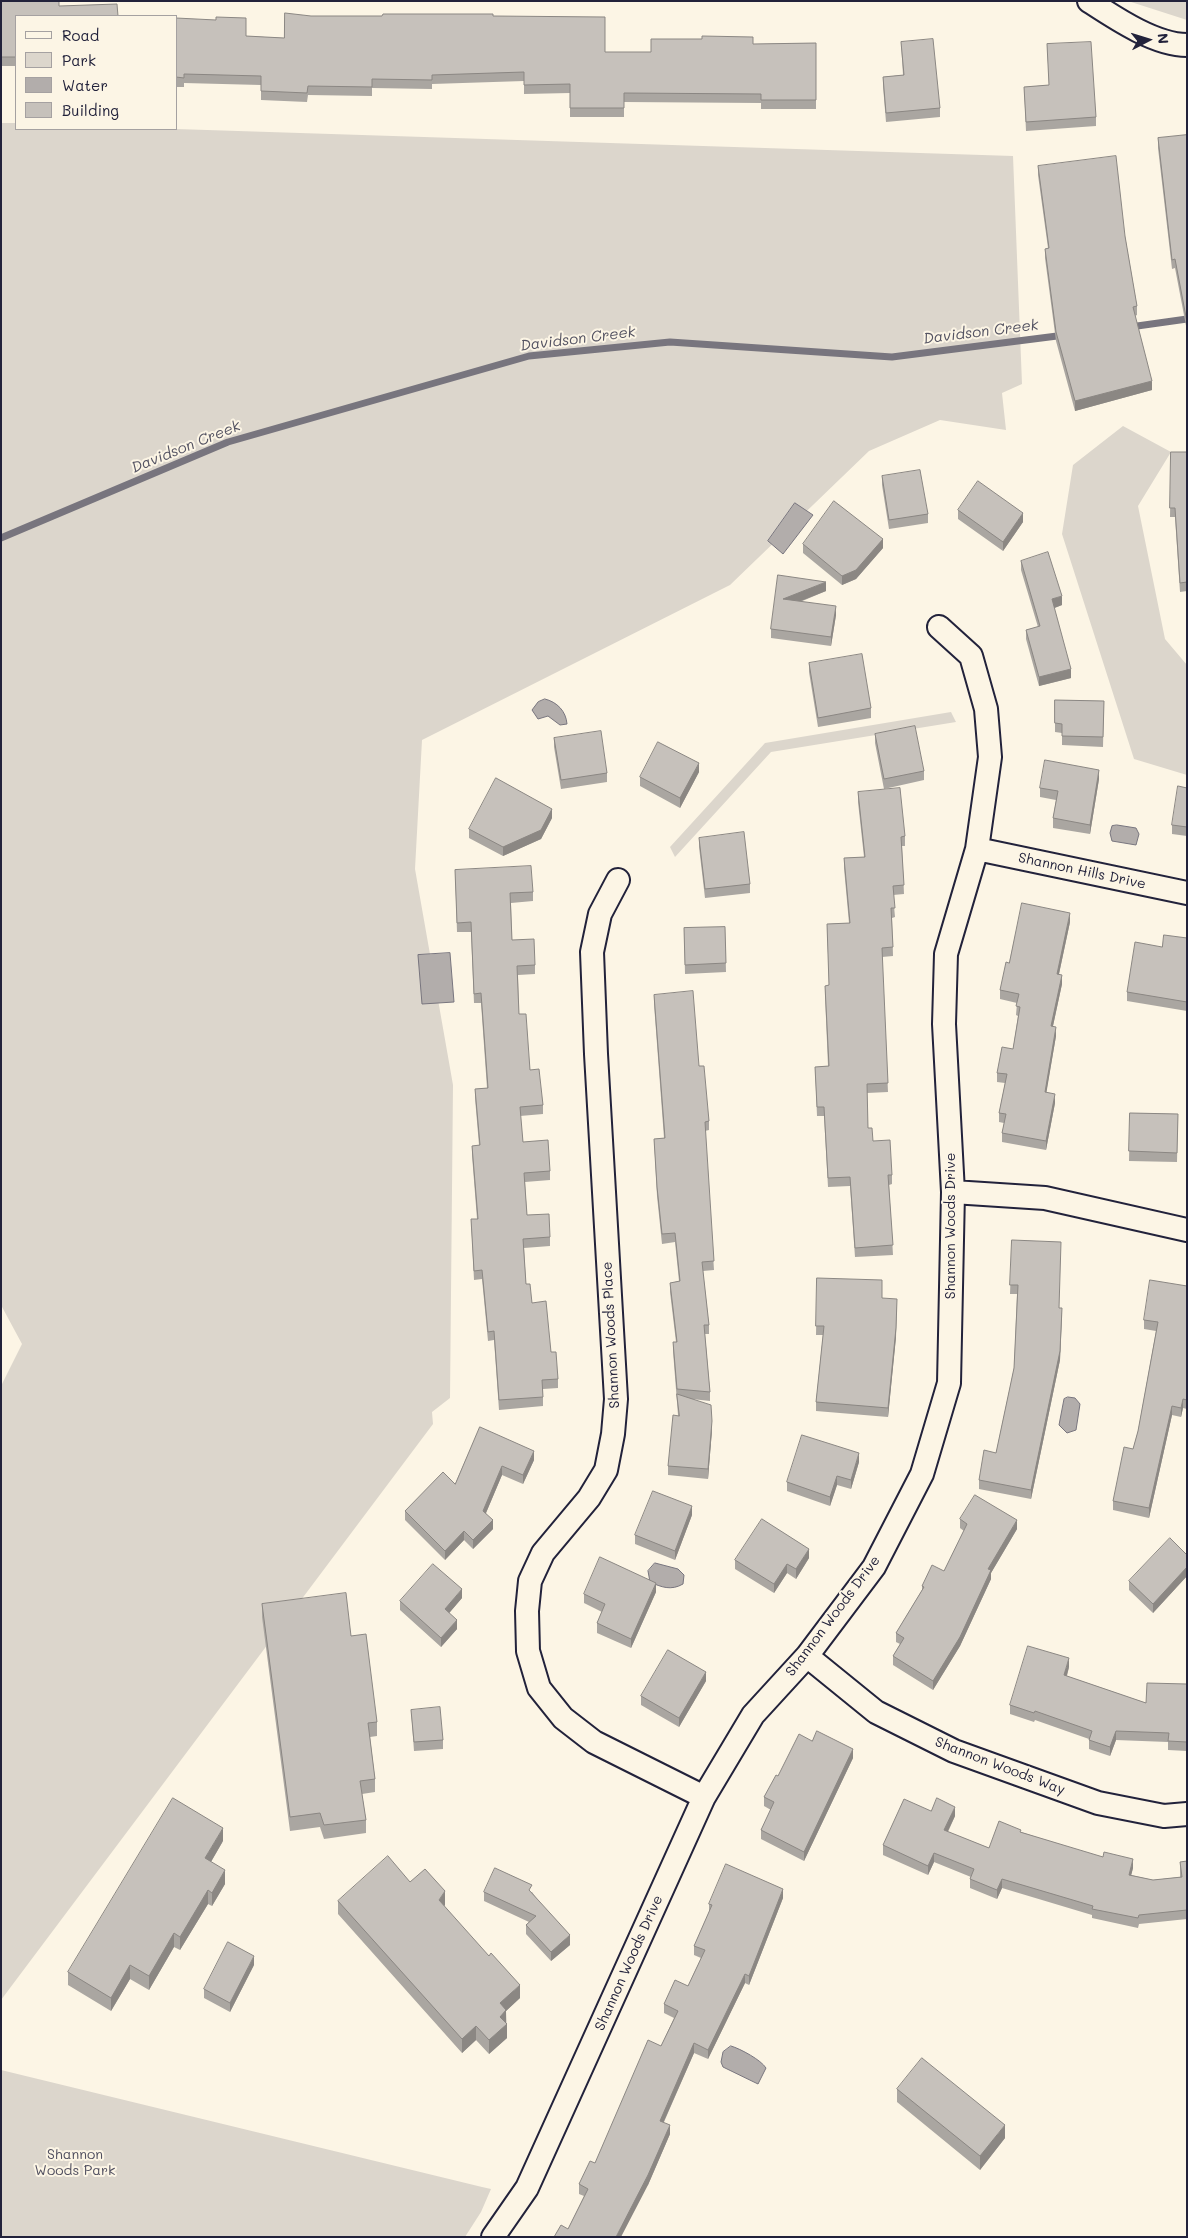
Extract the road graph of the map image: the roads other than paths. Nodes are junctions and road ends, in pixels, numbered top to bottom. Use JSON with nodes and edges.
{"nodes":[{"id":1,"x":1089,"y":1,"type":"edge"},
{"id":2,"x":1187,"y":45,"type":"edge"},
{"id":3,"x":939,"y":627,"type":"dead end"},
{"id":4,"x":977,"y":849,"type":"junction"},
{"id":5,"x":618,"y":880,"type":"dead end"},
{"id":6,"x":1187,"y":893,"type":"edge"},
{"id":7,"x":954,"y":1192,"type":"junction"},
{"id":8,"x":1187,"y":1230,"type":"edge"},
{"id":9,"x":807,"y":1656,"type":"junction"},
{"id":10,"x":704,"y":1797,"type":"junction"},
{"id":11,"x":1187,"y":1814,"type":"edge"},
{"id":12,"x":493,"y":2237,"type":"edge"}],
"edges":[{"from":1,"to":2,"type":"street"},
{"from":3,"to":4,"type":"street","name":"Shannon Woods Drive"},
{"from":4,"to":6,"type":"street","name":"Shannon Hills Drive"},
{"from":4,"to":7,"type":"street","name":"Shannon Woods Drive"},
{"from":5,"to":10,"type":"street","name":"Shannon Woods Place"},
{"from":7,"to":8,"type":"street"},
{"from":7,"to":9,"type":"street","name":"Shannon Woods Drive"},
{"from":9,"to":10,"type":"street","name":"Shannon Woods Drive"},
{"from":9,"to":11,"type":"street","name":"Shannon Woods Way"},
{"from":10,"to":12,"type":"street","name":"Shannon Woods Drive"}]}
